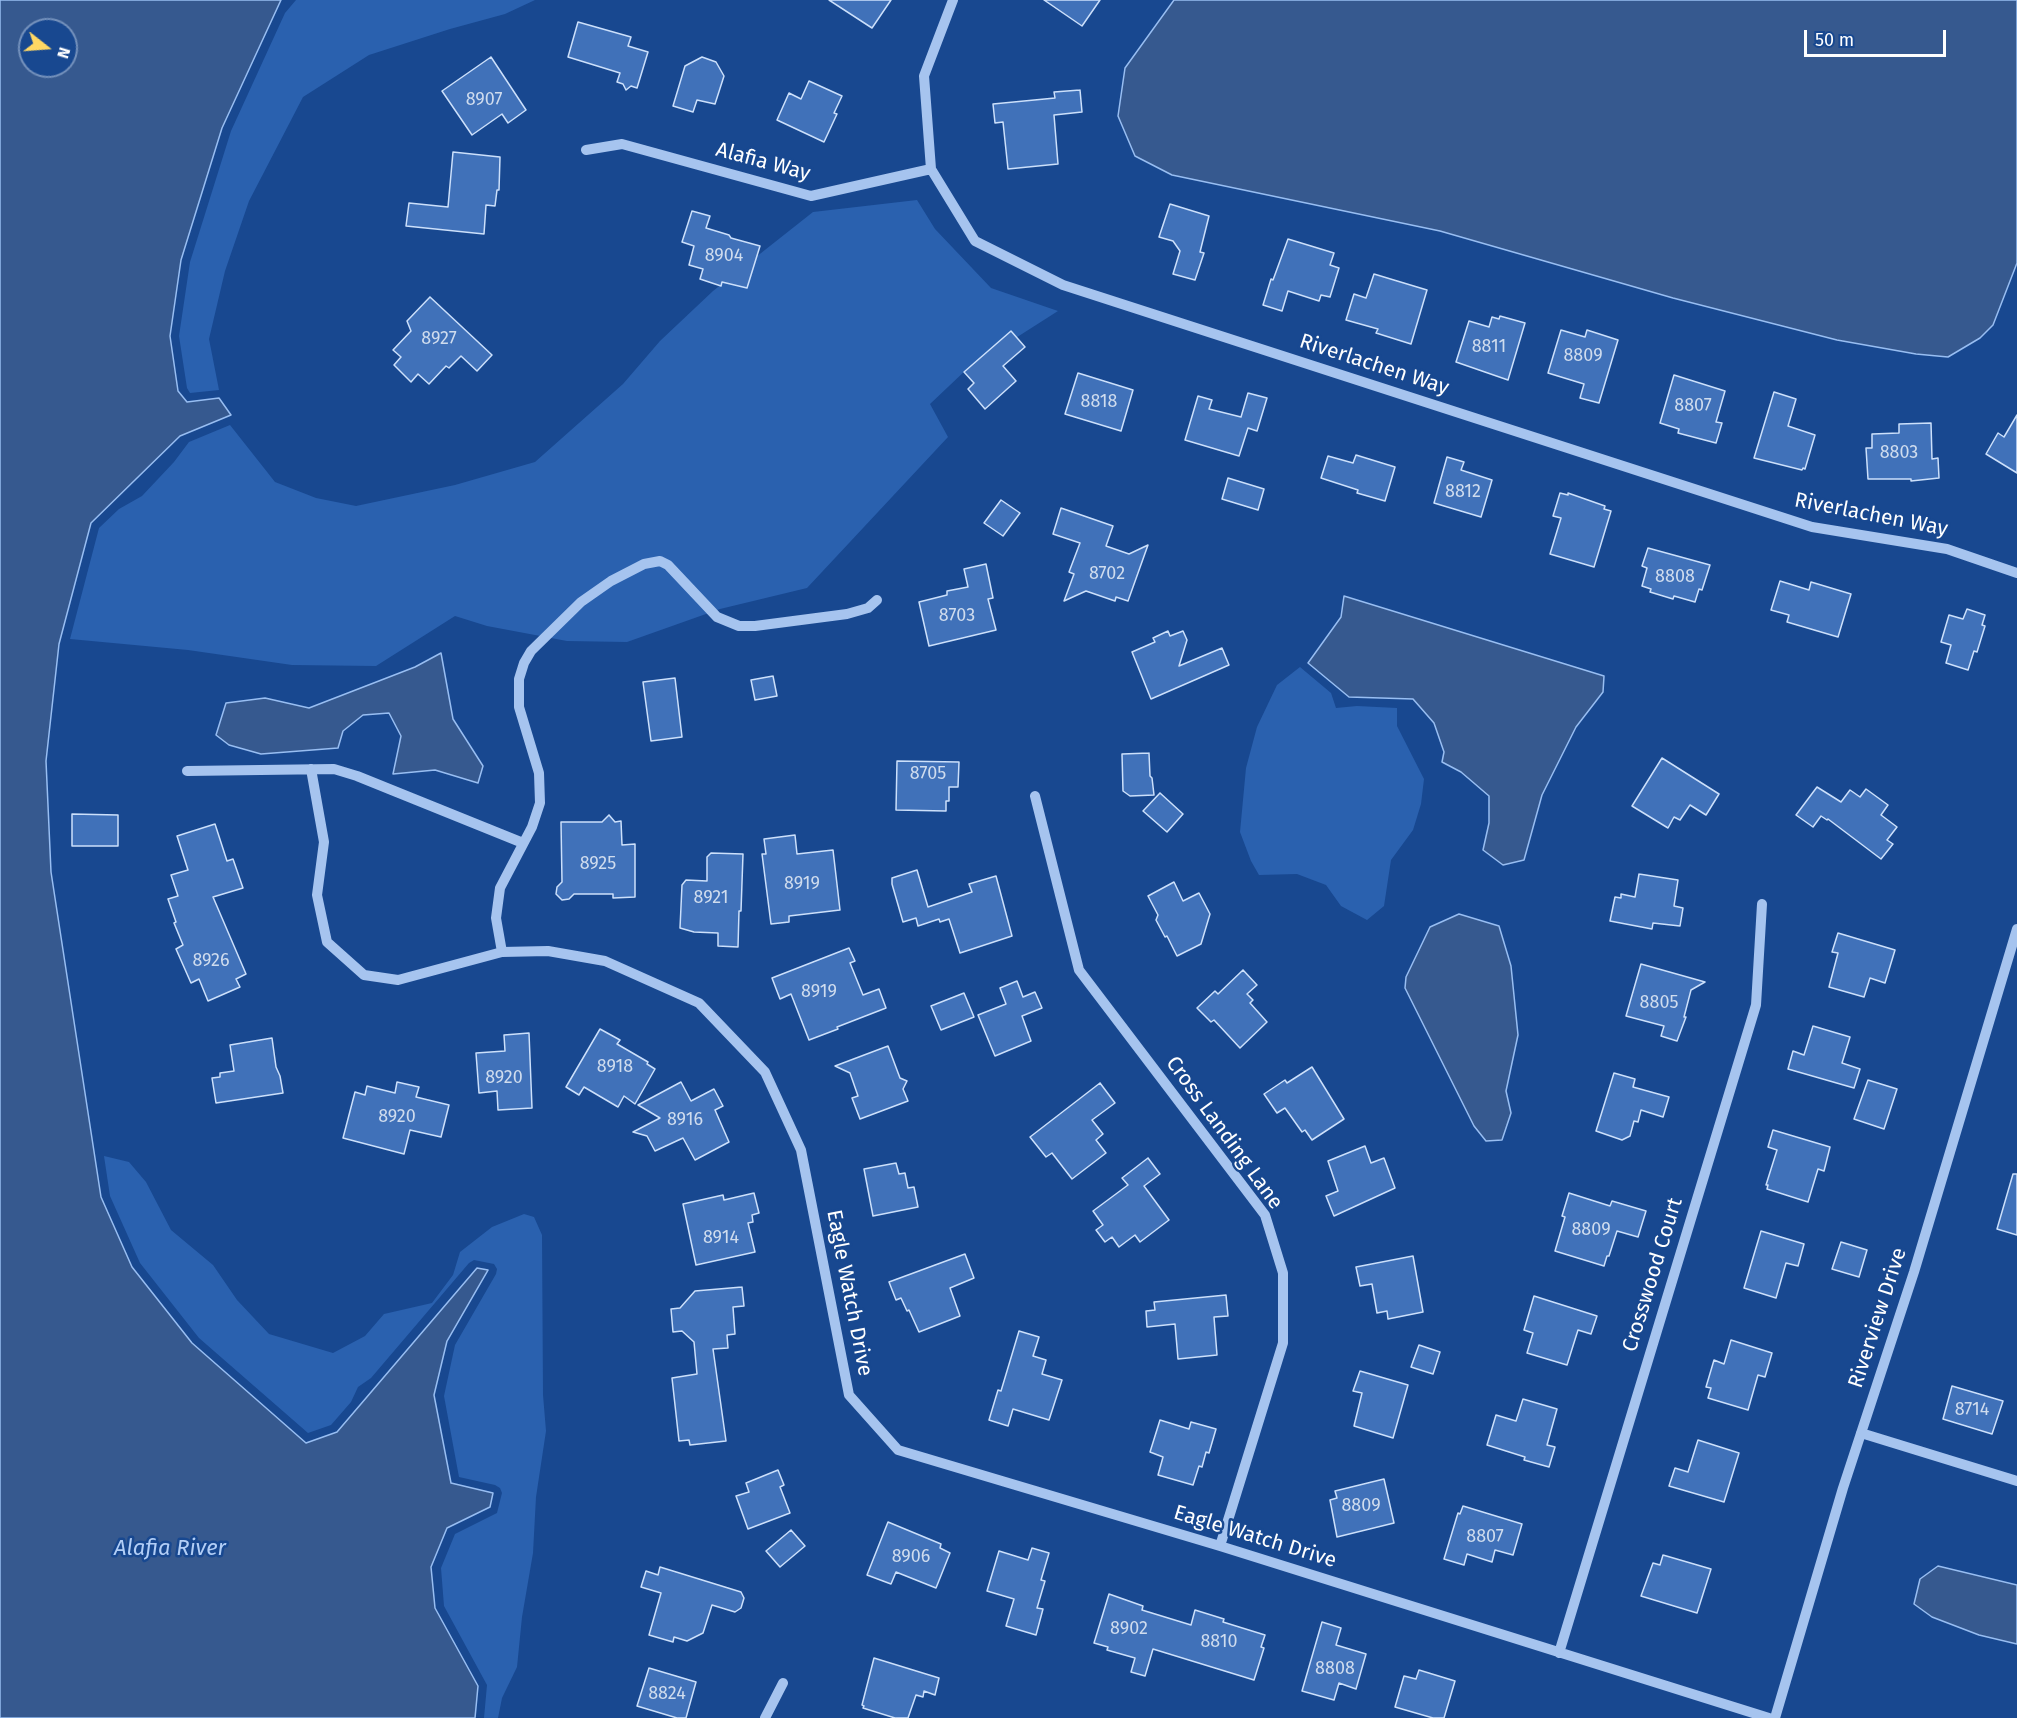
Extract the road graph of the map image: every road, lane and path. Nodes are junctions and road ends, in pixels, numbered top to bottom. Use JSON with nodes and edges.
{"nodes":[{"id":1,"x":953,"y":0,"type":"edge"},
{"id":2,"x":586,"y":150,"type":"dead end"},
{"id":3,"x":931,"y":169,"type":"junction"},
{"id":4,"x":2017,"y":573,"type":"edge"},
{"id":5,"x":878,"y":600,"type":"dead end"},
{"id":6,"x":311,"y":769,"type":"junction"},
{"id":7,"x":187,"y":771,"type":"dead end"},
{"id":8,"x":1035,"y":796,"type":"dead end"},
{"id":9,"x":523,"y":843,"type":"junction"},
{"id":10,"x":1762,"y":904,"type":"dead end"},
{"id":11,"x":2017,"y":929,"type":"edge"},
{"id":12,"x":502,"y":951,"type":"junction"},
{"id":13,"x":1861,"y":1433,"type":"junction"},
{"id":14,"x":2017,"y":1481,"type":"edge"},
{"id":15,"x":1220,"y":1546,"type":"junction"},
{"id":16,"x":1559,"y":1653,"type":"junction"},
{"id":17,"x":783,"y":1683,"type":"dead end"},
{"id":18,"x":765,"y":1718,"type":"edge"},
{"id":19,"x":1769,"y":1718,"type":"edge"},
{"id":20,"x":1775,"y":1718,"type":"edge"}],
"edges":[{"from":1,"to":3,"type":"street","name":"Riverlachen Way"},
{"from":2,"to":3,"type":"street","name":"Alafia Way"},
{"from":3,"to":4,"type":"street","name":"Riverlachen Way"},
{"from":5,"to":9,"type":"street"},
{"from":6,"to":7,"type":"street"},
{"from":6,"to":9,"type":"street"},
{"from":6,"to":12,"type":"street","name":"Eagle Watch Drive"},
{"from":8,"to":15,"type":"street","name":"Cross Landing Lane"},
{"from":9,"to":12,"type":"street"},
{"from":10,"to":16,"type":"street","name":"Crosswood Court"},
{"from":11,"to":13,"type":"street","name":"Riverview Drive"},
{"from":12,"to":15,"type":"street","name":"Eagle Watch Drive"},
{"from":13,"to":14,"type":"street"},
{"from":13,"to":20,"type":"street","name":"Riverview Drive"},
{"from":15,"to":16,"type":"street","name":"Eagle Watch Drive"},
{"from":16,"to":19,"type":"street","name":"Eagle Watch Drive"},
{"from":17,"to":18,"type":"street"}]}
